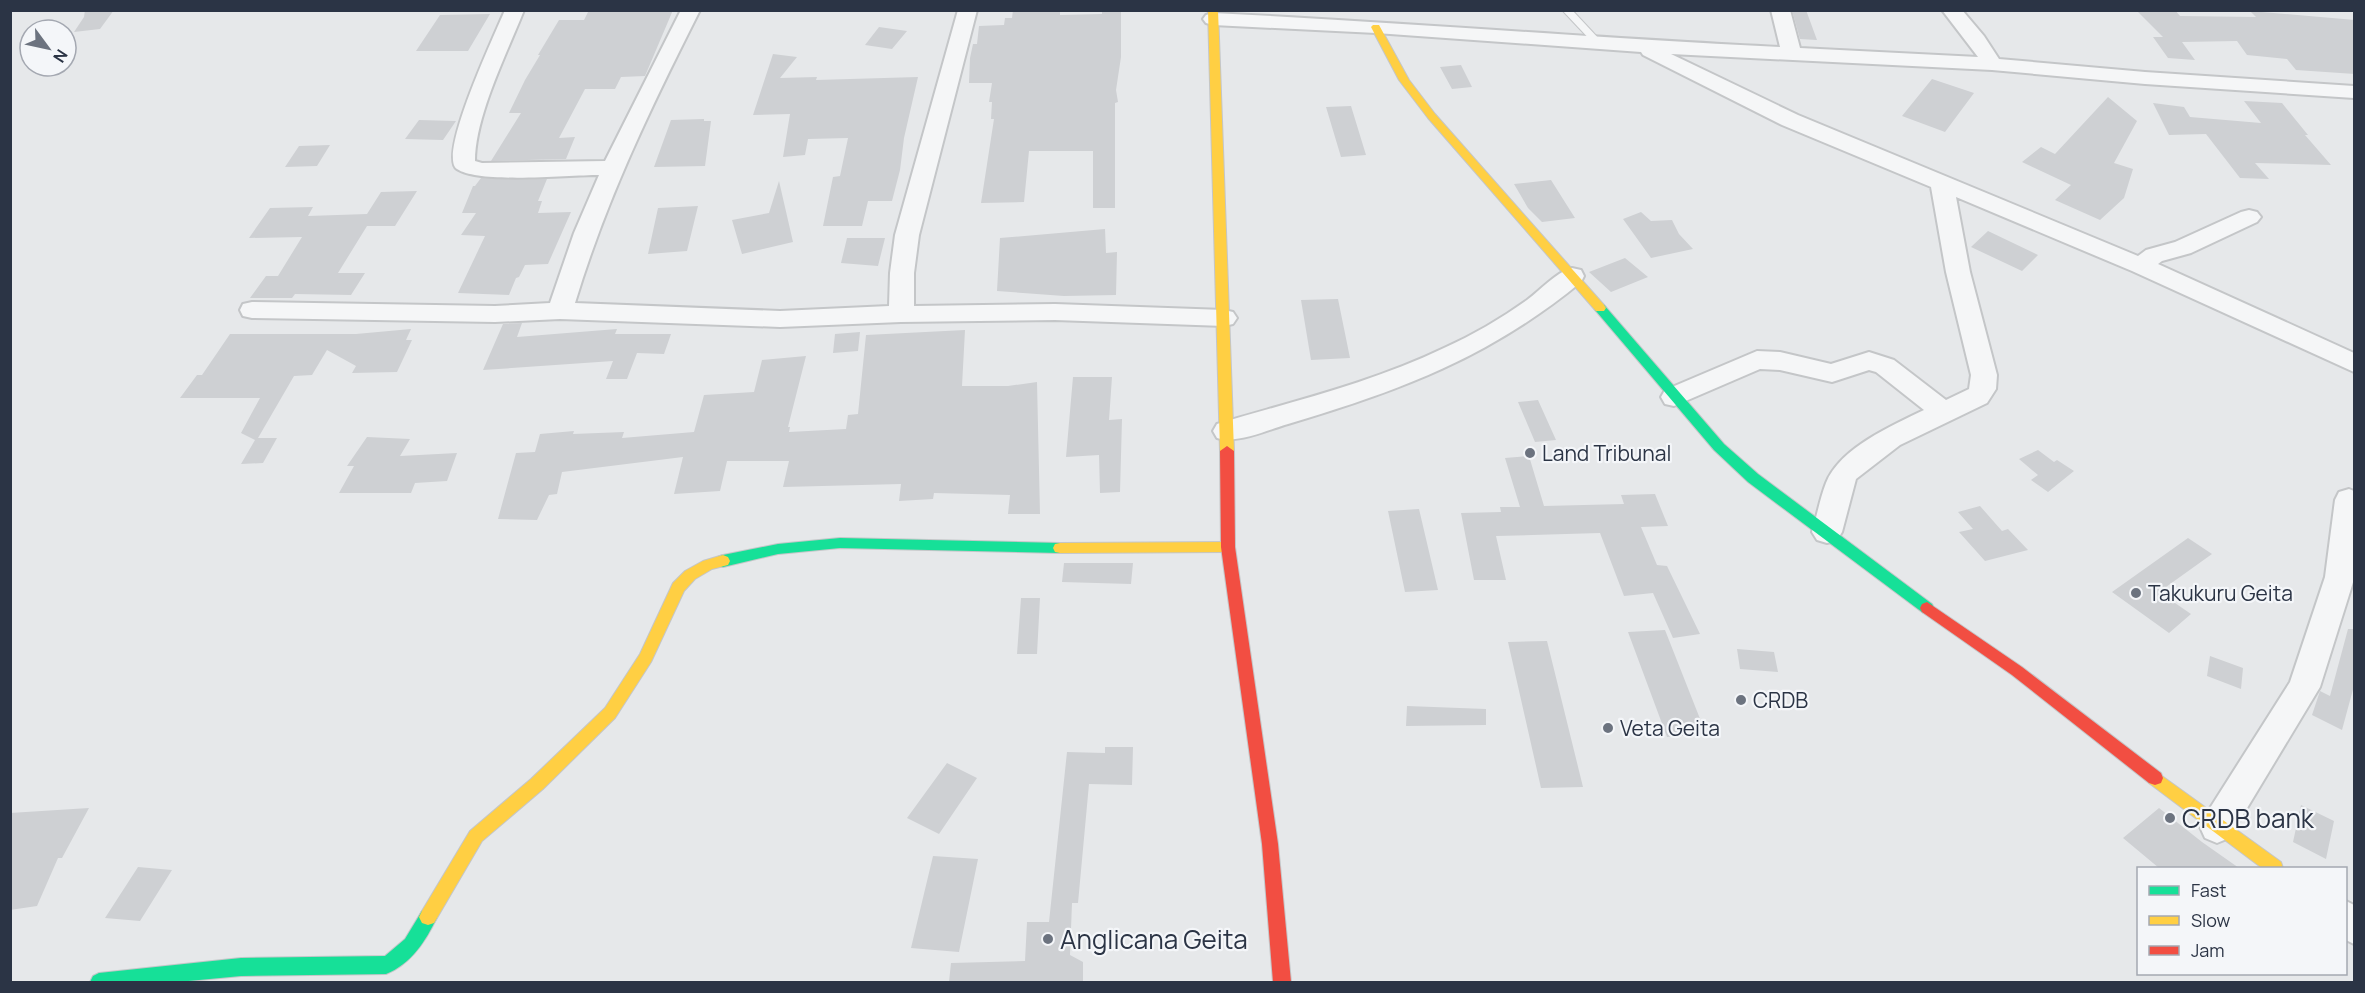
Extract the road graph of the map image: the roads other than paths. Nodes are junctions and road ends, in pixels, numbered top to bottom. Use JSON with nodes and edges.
{"nodes":[{"id":1,"x":515,"y":10,"type":"edge"},
{"id":2,"x":691,"y":10,"type":"edge"},
{"id":3,"x":968,"y":10,"type":"edge"},
{"id":4,"x":1566,"y":10,"type":"edge"},
{"id":5,"x":1780,"y":10,"type":"edge"},
{"id":6,"x":1952,"y":10,"type":"edge"},
{"id":7,"x":1213,"y":15,"type":"edge"},
{"id":8,"x":1376,"y":27,"type":"junction"},
{"id":9,"x":1598,"y":43,"type":"junction"},
{"id":10,"x":1640,"y":46,"type":"junction"},
{"id":11,"x":1792,"y":54,"type":"junction"},
{"id":12,"x":1992,"y":64,"type":"junction"},
{"id":13,"x":2355,"y":92,"type":"edge"},
{"id":14,"x":615,"y":168,"type":"junction"},
{"id":15,"x":1942,"y":185,"type":"junction"},
{"id":16,"x":2249,"y":217,"type":"dead end"},
{"id":17,"x":2141,"y":266,"type":"junction"},
{"id":18,"x":1572,"y":276,"type":"junction"},
{"id":19,"x":252,"y":310,"type":"dead end"},
{"id":20,"x":560,"y":311,"type":"junction"},
{"id":21,"x":901,"y":314,"type":"junction"},
{"id":22,"x":1224,"y":318,"type":"junction"},
{"id":23,"x":2355,"y":363,"type":"edge"},
{"id":24,"x":1674,"y":396,"type":"junction"},
{"id":25,"x":1944,"y":412,"type":"junction"},
{"id":26,"x":1227,"y":431,"type":"junction"},
{"id":27,"x":2349,"y":500,"type":"dead end"},
{"id":28,"x":1827,"y":532,"type":"junction"},
{"id":29,"x":1228,"y":547,"type":"junction"},
{"id":30,"x":2217,"y":827,"type":"junction"},
{"id":31,"x":2274,"y":867,"type":"edge"},
{"id":32,"x":99,"y":982,"type":"edge"},
{"id":33,"x":1282,"y":982,"type":"edge"}],
"edges":[{"from":1,"to":14,"type":"street"},
{"from":2,"to":14,"type":"street"},
{"from":3,"to":21,"type":"street"},
{"from":4,"to":9,"type":"lane"},
{"from":5,"to":11,"type":"street"},
{"from":6,"to":12,"type":"street"},
{"from":7,"to":8,"type":"street"},
{"from":7,"to":22,"type":"street"},
{"from":8,"to":9,"type":"street"},
{"from":8,"to":18,"type":"street"},
{"from":9,"to":10,"type":"street"},
{"from":10,"to":11,"type":"street"},
{"from":10,"to":15,"type":"street"},
{"from":11,"to":12,"type":"street"},
{"from":12,"to":13,"type":"street"},
{"from":14,"to":20,"type":"street"},
{"from":15,"to":17,"type":"street"},
{"from":15,"to":25,"type":"street"},
{"from":16,"to":17,"type":"street"},
{"from":17,"to":23,"type":"street"},
{"from":18,"to":24,"type":"street"},
{"from":18,"to":26,"type":"street"},
{"from":19,"to":20,"type":"street"},
{"from":20,"to":21,"type":"street"},
{"from":21,"to":22,"type":"street"},
{"from":22,"to":26,"type":"street"},
{"from":24,"to":25,"type":"street"},
{"from":24,"to":28,"type":"street"},
{"from":25,"to":28,"type":"street"},
{"from":26,"to":29,"type":"street"},
{"from":27,"to":30,"type":"street"},
{"from":28,"to":30,"type":"street"},
{"from":29,"to":32,"type":"street"},
{"from":29,"to":33,"type":"street"},
{"from":30,"to":31,"type":"street"}]}
